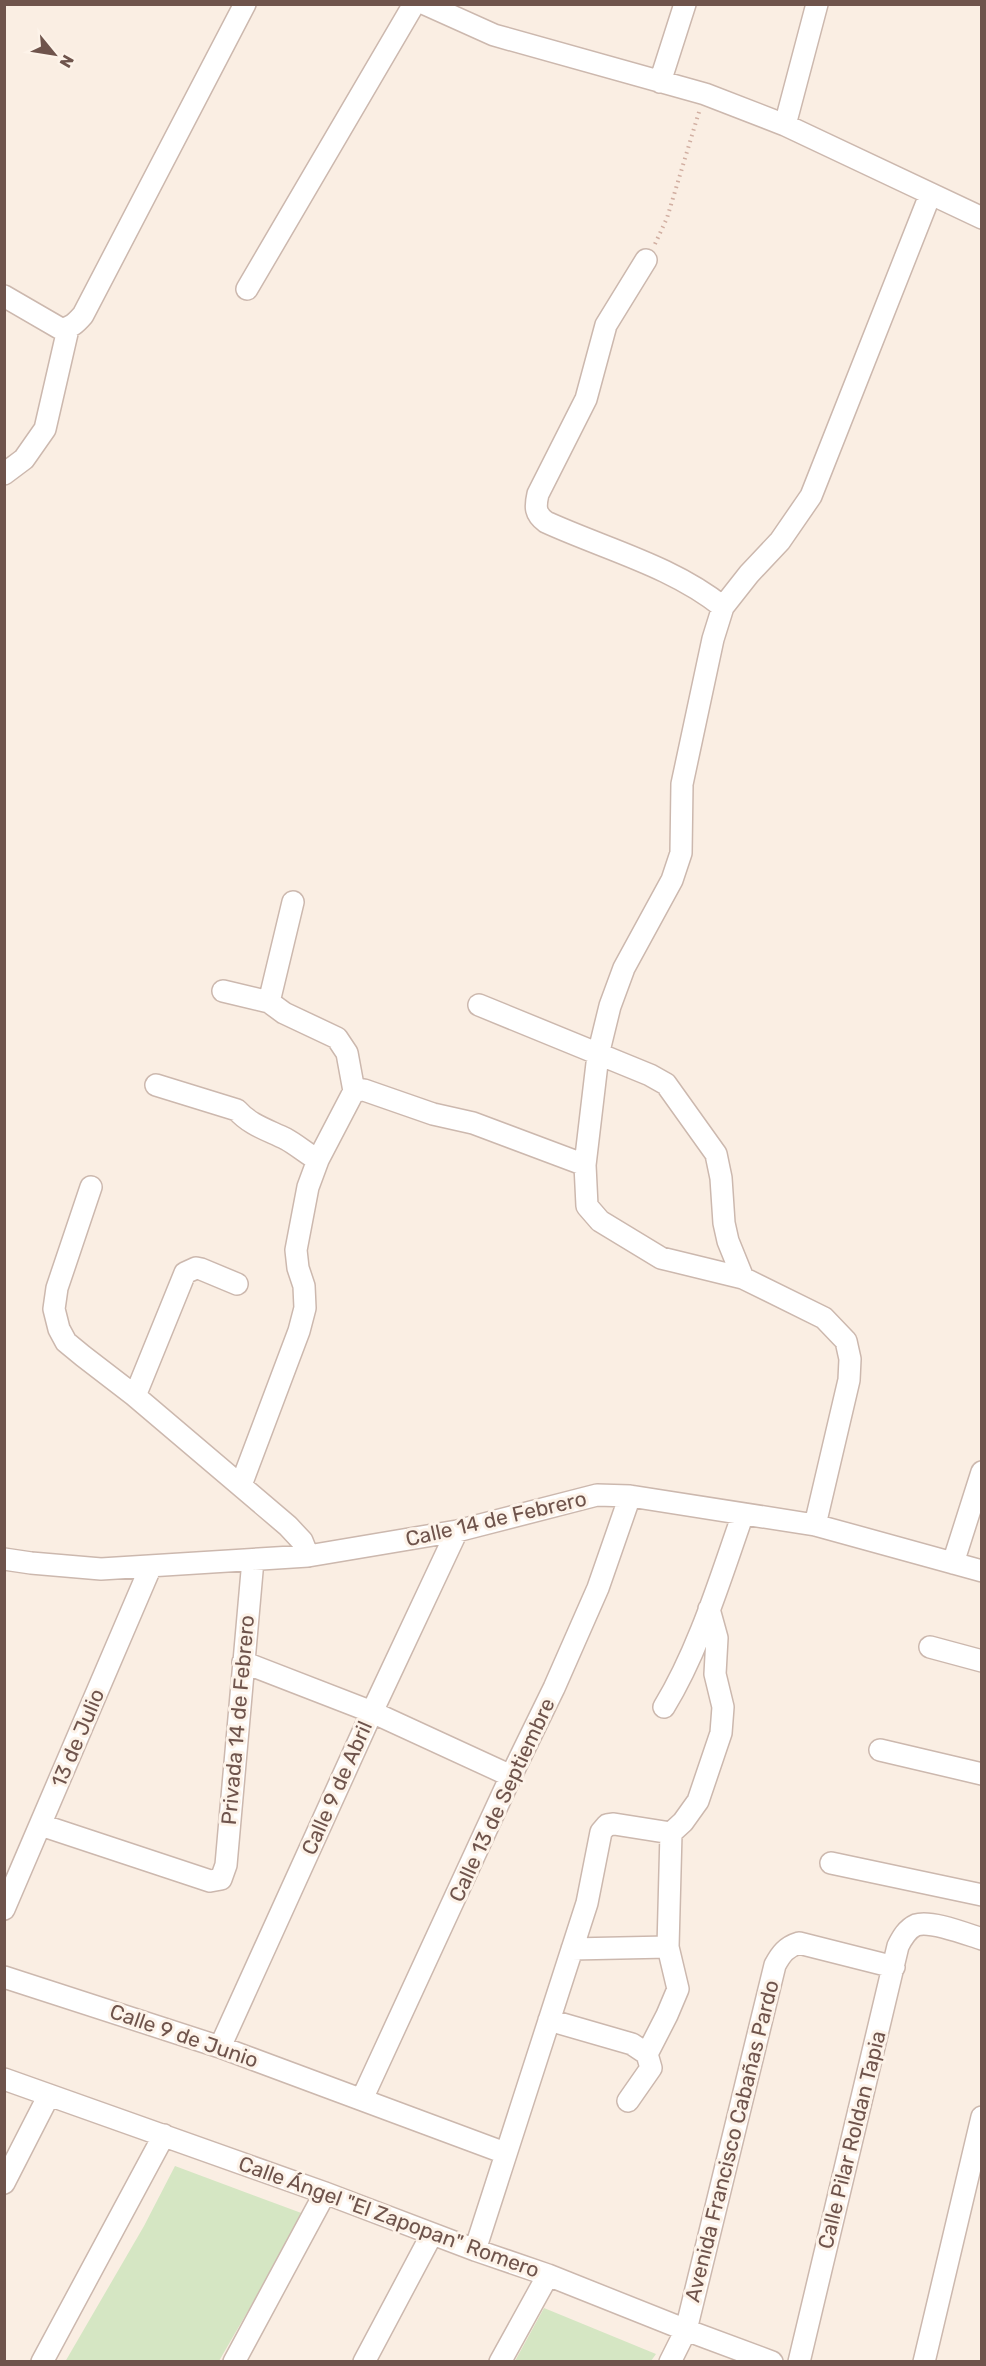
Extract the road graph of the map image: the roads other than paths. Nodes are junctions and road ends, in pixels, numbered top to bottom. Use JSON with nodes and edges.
{"nodes":[{"id":1,"x":245,"y":4,"type":"edge"},
{"id":2,"x":414,"y":4,"type":"edge"},
{"id":3,"x":425,"y":4,"type":"edge"},
{"id":4,"x":685,"y":4,"type":"edge"},
{"id":5,"x":817,"y":4,"type":"edge"},
{"id":6,"x":660,"y":82,"type":"junction"},
{"id":7,"x":784,"y":125,"type":"junction"},
{"id":8,"x":930,"y":195,"type":"junction"},
{"id":9,"x":981,"y":218,"type":"edge"},
{"id":10,"x":646,"y":260,"type":"road end"},
{"id":11,"x":247,"y":289,"type":"dead end"},
{"id":12,"x":4,"y":297,"type":"edge"},
{"id":13,"x":68,"y":328,"type":"junction"},
{"id":14,"x":4,"y":474,"type":"edge"},
{"id":15,"x":723,"y":608,"type":"junction"},
{"id":16,"x":293,"y":902,"type":"dead end"},
{"id":17,"x":223,"y":991,"type":"dead end"},
{"id":18,"x":269,"y":1002,"type":"junction"},
{"id":19,"x":479,"y":1005,"type":"dead end"},
{"id":20,"x":598,"y":1055,"type":"junction"},
{"id":21,"x":156,"y":1085,"type":"dead end"},
{"id":22,"x":354,"y":1091,"type":"junction"},
{"id":23,"x":318,"y":1160,"type":"junction"},
{"id":24,"x":585,"y":1165,"type":"junction"},
{"id":25,"x":91,"y":1187,"type":"dead end"},
{"id":26,"x":743,"y":1278,"type":"junction"},
{"id":27,"x":237,"y":1284,"type":"dead end"},
{"id":28,"x":135,"y":1396,"type":"junction"},
{"id":29,"x":981,"y":1472,"type":"edge"},
{"id":30,"x":241,"y":1485,"type":"junction"},
{"id":31,"x":630,"y":1496,"type":"junction"},
{"id":32,"x":743,"y":1514,"type":"junction"},
{"id":33,"x":815,"y":1525,"type":"junction"},
{"id":34,"x":457,"y":1531,"type":"junction"},
{"id":35,"x":308,"y":1556,"type":"junction"},
{"id":36,"x":4,"y":1559,"type":"edge"},
{"id":37,"x":253,"y":1560,"type":"junction"},
{"id":38,"x":953,"y":1563,"type":"junction"},
{"id":39,"x":151,"y":1566,"type":"junction"},
{"id":40,"x":981,"y":1571,"type":"edge"},
{"id":41,"x":709,"y":1609,"type":"junction"},
{"id":42,"x":930,"y":1647,"type":"dead end"},
{"id":43,"x":981,"y":1661,"type":"edge"},
{"id":44,"x":243,"y":1662,"type":"junction"},
{"id":45,"x":664,"y":1707,"type":"dead end"},
{"id":46,"x":372,"y":1712,"type":"junction"},
{"id":47,"x":880,"y":1750,"type":"dead end"},
{"id":48,"x":981,"y":1774,"type":"edge"},
{"id":49,"x":511,"y":1776,"type":"junction"},
{"id":50,"x":41,"y":1825,"type":"junction"},
{"id":51,"x":671,"y":1833,"type":"junction"},
{"id":52,"x":831,"y":1863,"type":"dead end"},
{"id":53,"x":981,"y":1895,"type":"edge"},
{"id":54,"x":4,"y":1909,"type":"edge"},
{"id":55,"x":981,"y":1939,"type":"edge"},
{"id":56,"x":668,"y":1947,"type":"junction"},
{"id":57,"x":572,"y":1949,"type":"junction"},
{"id":58,"x":894,"y":1967,"type":"junction"},
{"id":59,"x":4,"y":1977,"type":"edge"},
{"id":60,"x":549,"y":2020,"type":"junction"},
{"id":61,"x":220,"y":2047,"type":"junction"},
{"id":62,"x":646,"y":2054,"type":"junction"},
{"id":63,"x":4,"y":2079,"type":"edge"},
{"id":64,"x":49,"y":2095,"type":"junction"},
{"id":65,"x":362,"y":2099,"type":"junction"},
{"id":66,"x":628,"y":2102,"type":"dead end"},
{"id":67,"x":981,"y":2117,"type":"edge"},
{"id":68,"x":164,"y":2135,"type":"junction"},
{"id":69,"x":505,"y":2153,"type":"junction"},
{"id":70,"x":4,"y":2182,"type":"edge"},
{"id":71,"x":325,"y":2193,"type":"junction"},
{"id":72,"x":432,"y":2234,"type":"junction"},
{"id":73,"x":475,"y":2250,"type":"junction"},
{"id":74,"x":548,"y":2274,"type":"junction"},
{"id":75,"x":686,"y":2330,"type":"junction"},
{"id":76,"x":42,"y":2361,"type":"edge"},
{"id":77,"x":234,"y":2361,"type":"edge"},
{"id":78,"x":364,"y":2361,"type":"edge"},
{"id":79,"x":500,"y":2361,"type":"edge"},
{"id":80,"x":670,"y":2361,"type":"edge"},
{"id":81,"x":772,"y":2361,"type":"edge"},
{"id":82,"x":799,"y":2361,"type":"edge"},
{"id":83,"x":924,"y":2361,"type":"edge"}],
"edges":[{"from":1,"to":13,"type":"street"},
{"from":2,"to":11,"type":"street"},
{"from":3,"to":6,"type":"street"},
{"from":4,"to":6,"type":"street"},
{"from":5,"to":7,"type":"street"},
{"from":6,"to":7,"type":"street"},
{"from":7,"to":8,"type":"street"},
{"from":8,"to":9,"type":"street"},
{"from":8,"to":15,"type":"street"},
{"from":10,"to":15,"type":"street"},
{"from":12,"to":13,"type":"street"},
{"from":13,"to":14,"type":"street"},
{"from":15,"to":20,"type":"street"},
{"from":16,"to":18,"type":"street"},
{"from":17,"to":18,"type":"street"},
{"from":18,"to":22,"type":"street"},
{"from":19,"to":20,"type":"street"},
{"from":20,"to":24,"type":"street"},
{"from":20,"to":26,"type":"street"},
{"from":21,"to":23,"type":"street"},
{"from":22,"to":23,"type":"street"},
{"from":22,"to":24,"type":"street"},
{"from":23,"to":30,"type":"street"},
{"from":24,"to":26,"type":"street"},
{"from":25,"to":28,"type":"street"},
{"from":26,"to":33,"type":"street"},
{"from":27,"to":28,"type":"street"},
{"from":28,"to":30,"type":"street"},
{"from":29,"to":38,"type":"street"},
{"from":30,"to":35,"type":"street"},
{"from":31,"to":32,"type":"street","name":"Calle 14 de Febrero"},
{"from":31,"to":34,"type":"street","name":"Calle 14 de Febrero"},
{"from":31,"to":49,"type":"street","name":"Calle 13 de Septiembre"},
{"from":32,"to":33,"type":"street","name":"Calle 14 de Febrero"},
{"from":32,"to":41,"type":"street"},
{"from":33,"to":38,"type":"street","name":"Calle 14 de Febrero"},
{"from":34,"to":35,"type":"street","name":"Calle 14 de Febrero"},
{"from":34,"to":46,"type":"street","name":"Calle 9 de Abril"},
{"from":35,"to":37,"type":"street","name":"Calle 14 de Febrero"},
{"from":36,"to":39,"type":"street","name":"Calle 14 de Febrero"},
{"from":37,"to":39,"type":"street","name":"Calle 14 de Febrero"},
{"from":37,"to":44,"type":"street","name":"Privada 14 de Febrero"},
{"from":38,"to":40,"type":"street","name":"Calle 14 de Febrero"},
{"from":39,"to":50,"type":"street","name":"13 de Julio"},
{"from":41,"to":45,"type":"street"},
{"from":41,"to":51,"type":"street"},
{"from":42,"to":43,"type":"street"},
{"from":44,"to":46,"type":"street"},
{"from":44,"to":50,"type":"street","name":"Privada 14 de Febrero"},
{"from":46,"to":49,"type":"street"},
{"from":46,"to":61,"type":"street","name":"Calle 9 de Abril"},
{"from":47,"to":48,"type":"street"},
{"from":49,"to":65,"type":"street","name":"Calle 13 de Septiembre"},
{"from":50,"to":54,"type":"street","name":"13 de Julio"},
{"from":51,"to":56,"type":"street"},
{"from":51,"to":57,"type":"street"},
{"from":52,"to":53,"type":"street"},
{"from":55,"to":58,"type":"street","name":"Calle Pilar Roldan Tapia"},
{"from":56,"to":57,"type":"street"},
{"from":56,"to":62,"type":"street"},
{"from":57,"to":60,"type":"street"},
{"from":58,"to":75,"type":"street","name":"Avenida Francisco Cabañas Pardo"},
{"from":58,"to":82,"type":"street","name":"Calle Pilar Roldan Tapia"},
{"from":59,"to":61,"type":"street","name":"Calle 9 de Junio"},
{"from":60,"to":62,"type":"street"},
{"from":60,"to":69,"type":"street"},
{"from":61,"to":65,"type":"street","name":"Calle 9 de Junio"},
{"from":62,"to":66,"type":"street"},
{"from":63,"to":64,"type":"street","name":"Calle Ángel \"El Zapopan\" Romero"},
{"from":64,"to":68,"type":"street","name":"Calle Ángel \"El Zapopan\" Romero"},
{"from":64,"to":70,"type":"street"},
{"from":65,"to":69,"type":"street","name":"Calle 9 de Junio"},
{"from":67,"to":83,"type":"street"},
{"from":68,"to":71,"type":"street","name":"Calle Ángel \"El Zapopan\" Romero"},
{"from":68,"to":76,"type":"street"},
{"from":69,"to":73,"type":"street"},
{"from":71,"to":72,"type":"street","name":"Calle Ángel \"El Zapopan\" Romero"},
{"from":71,"to":77,"type":"street"},
{"from":72,"to":73,"type":"street","name":"Calle Ángel \"El Zapopan\" Romero"},
{"from":72,"to":78,"type":"street"},
{"from":73,"to":74,"type":"street","name":"Calle Ángel \"El Zapopan\" Romero"},
{"from":74,"to":75,"type":"street","name":"Calle Ángel \"El Zapopan\" Romero"},
{"from":74,"to":79,"type":"street"},
{"from":75,"to":80,"type":"street","name":"Avenida Francisco Cabañas Pardo"},
{"from":75,"to":81,"type":"street","name":"Calle Ángel \"El Zapopan\" Romero"}]}
